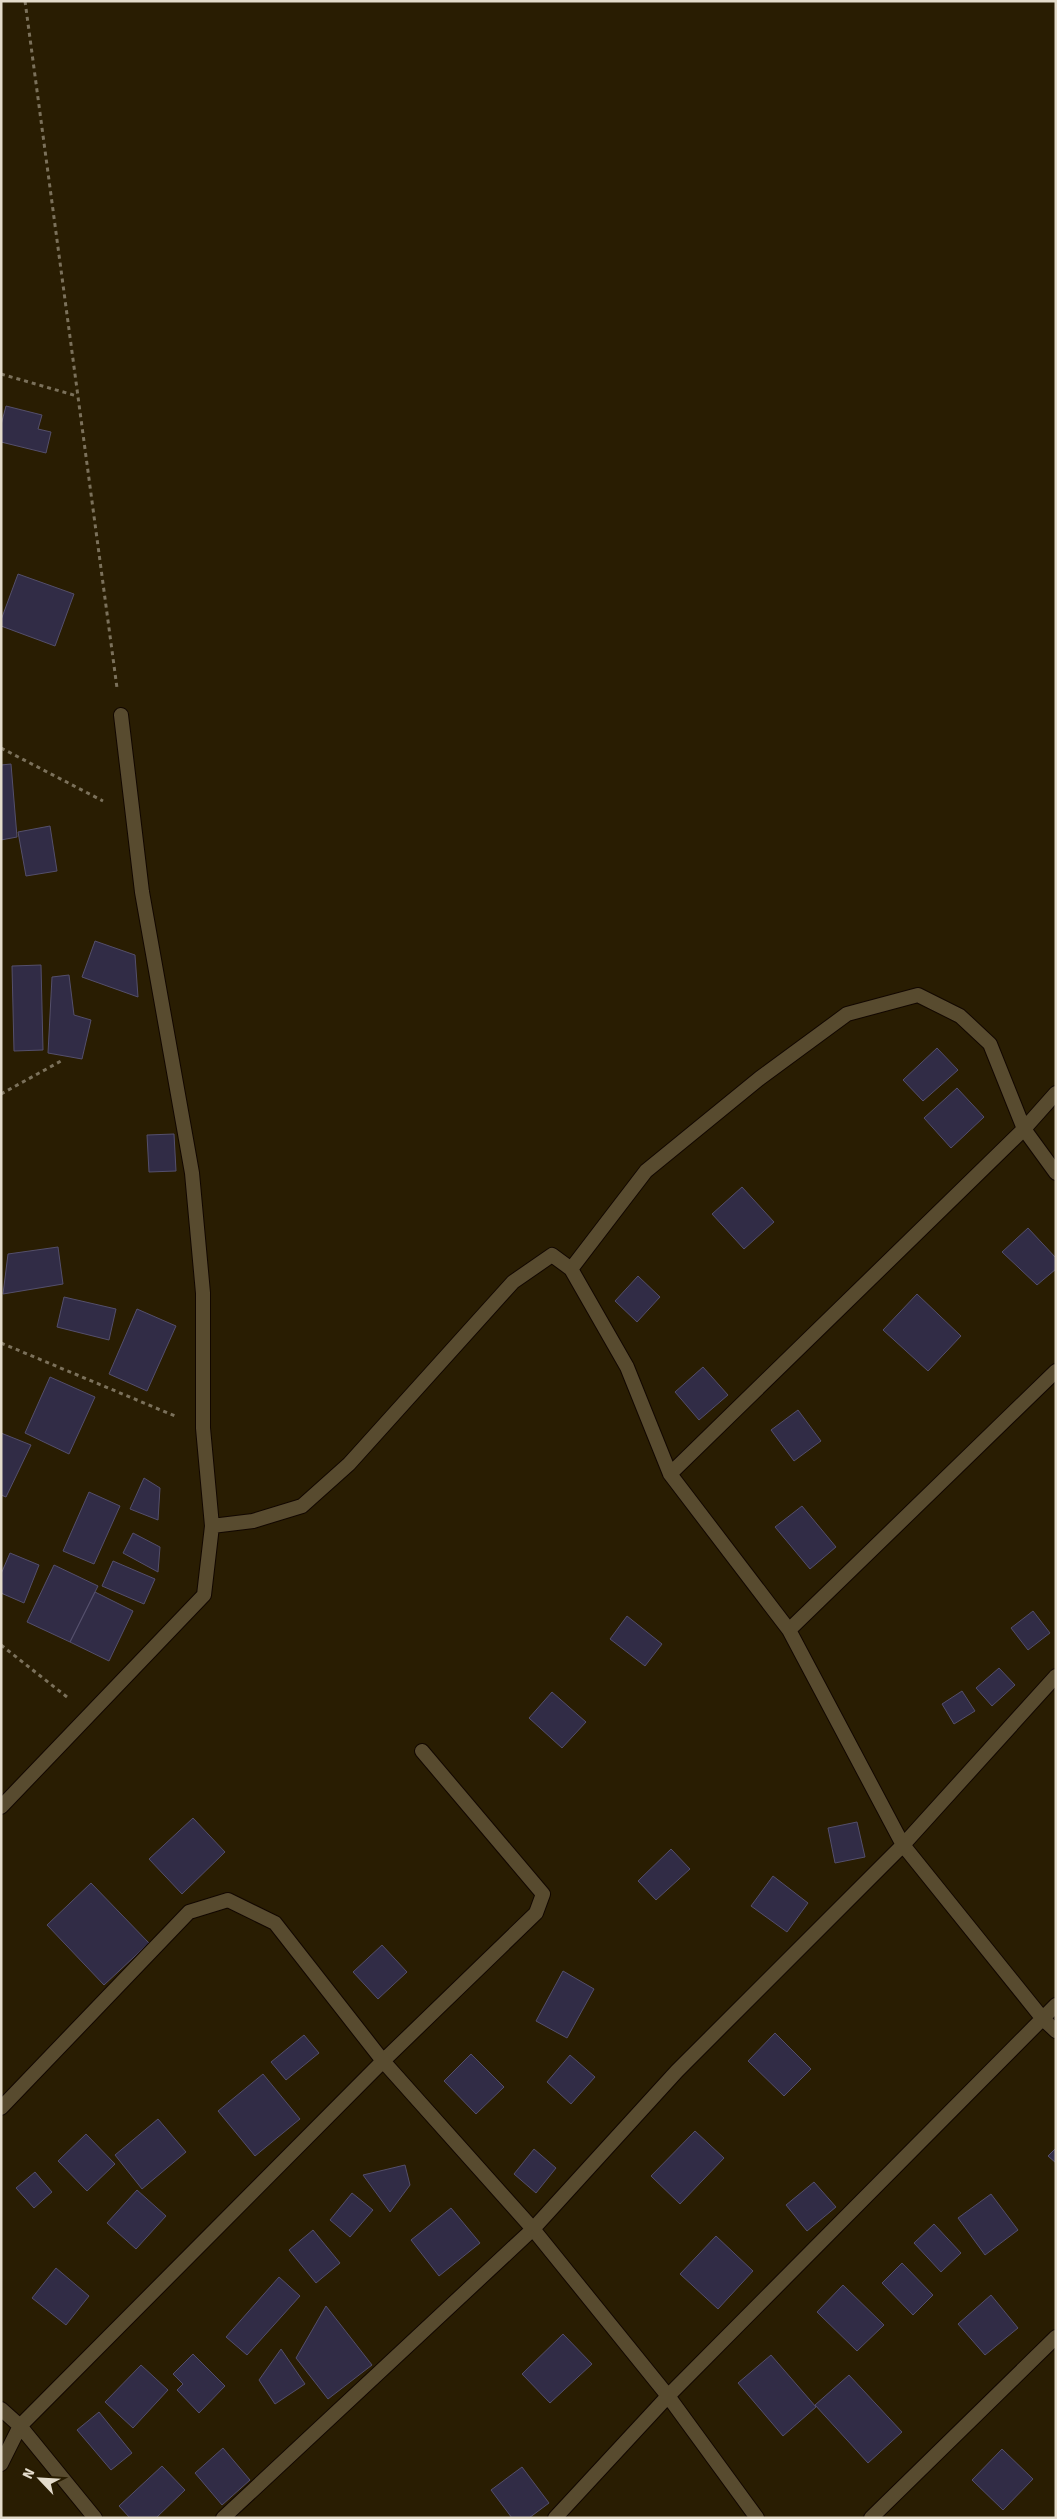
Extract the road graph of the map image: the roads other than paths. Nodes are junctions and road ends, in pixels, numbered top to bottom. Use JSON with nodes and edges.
{"nodes":[{"id":1,"x":121,"y":715,"type":"road end"},
{"id":2,"x":1056,"y":1093,"type":"edge"},
{"id":3,"x":1024,"y":1129,"type":"junction"},
{"id":4,"x":1056,"y":1173,"type":"edge"},
{"id":5,"x":571,"y":1269,"type":"junction"},
{"id":6,"x":1056,"y":1371,"type":"edge"},
{"id":7,"x":670,"y":1474,"type":"junction"},
{"id":8,"x":212,"y":1526,"type":"junction"},
{"id":9,"x":789,"y":1630,"type":"junction"},
{"id":10,"x":1056,"y":1676,"type":"edge"},
{"id":11,"x":422,"y":1751,"type":"dead end"},
{"id":12,"x":1,"y":1807,"type":"edge"},
{"id":13,"x":903,"y":1845,"type":"junction"},
{"id":14,"x":1056,"y":2005,"type":"edge"},
{"id":15,"x":1043,"y":2019,"type":"junction"},
{"id":16,"x":1056,"y":2031,"type":"edge"},
{"id":17,"x":383,"y":2061,"type":"junction"},
{"id":18,"x":1,"y":2108,"type":"edge"},
{"id":19,"x":533,"y":2229,"type":"junction"},
{"id":20,"x":1056,"y":2336,"type":"edge"},
{"id":21,"x":668,"y":2396,"type":"junction"},
{"id":22,"x":1,"y":2409,"type":"edge"},
{"id":23,"x":20,"y":2426,"type":"junction"},
{"id":24,"x":1,"y":2464,"type":"edge"},
{"id":25,"x":96,"y":2518,"type":"edge"},
{"id":26,"x":223,"y":2518,"type":"edge"},
{"id":27,"x":555,"y":2518,"type":"edge"},
{"id":28,"x":757,"y":2518,"type":"edge"},
{"id":29,"x":871,"y":2518,"type":"edge"}],
"edges":[{"from":1,"to":8,"type":"street"},
{"from":2,"to":3,"type":"street"},
{"from":3,"to":4,"type":"street"},
{"from":3,"to":5,"type":"street"},
{"from":3,"to":7,"type":"street"},
{"from":5,"to":7,"type":"street"},
{"from":5,"to":8,"type":"street"},
{"from":6,"to":9,"type":"street"},
{"from":7,"to":9,"type":"street"},
{"from":8,"to":12,"type":"street"},
{"from":9,"to":13,"type":"street"},
{"from":10,"to":13,"type":"street"},
{"from":11,"to":17,"type":"street"},
{"from":13,"to":15,"type":"street"},
{"from":13,"to":19,"type":"street"},
{"from":14,"to":15,"type":"street"},
{"from":15,"to":16,"type":"street"},
{"from":15,"to":21,"type":"street"},
{"from":17,"to":18,"type":"street"},
{"from":17,"to":19,"type":"street"},
{"from":17,"to":23,"type":"street"},
{"from":19,"to":21,"type":"street"},
{"from":19,"to":26,"type":"street"},
{"from":20,"to":29,"type":"street"},
{"from":21,"to":27,"type":"street"},
{"from":21,"to":28,"type":"street"},
{"from":22,"to":23,"type":"street"},
{"from":23,"to":24,"type":"street"},
{"from":23,"to":25,"type":"street"}]}
